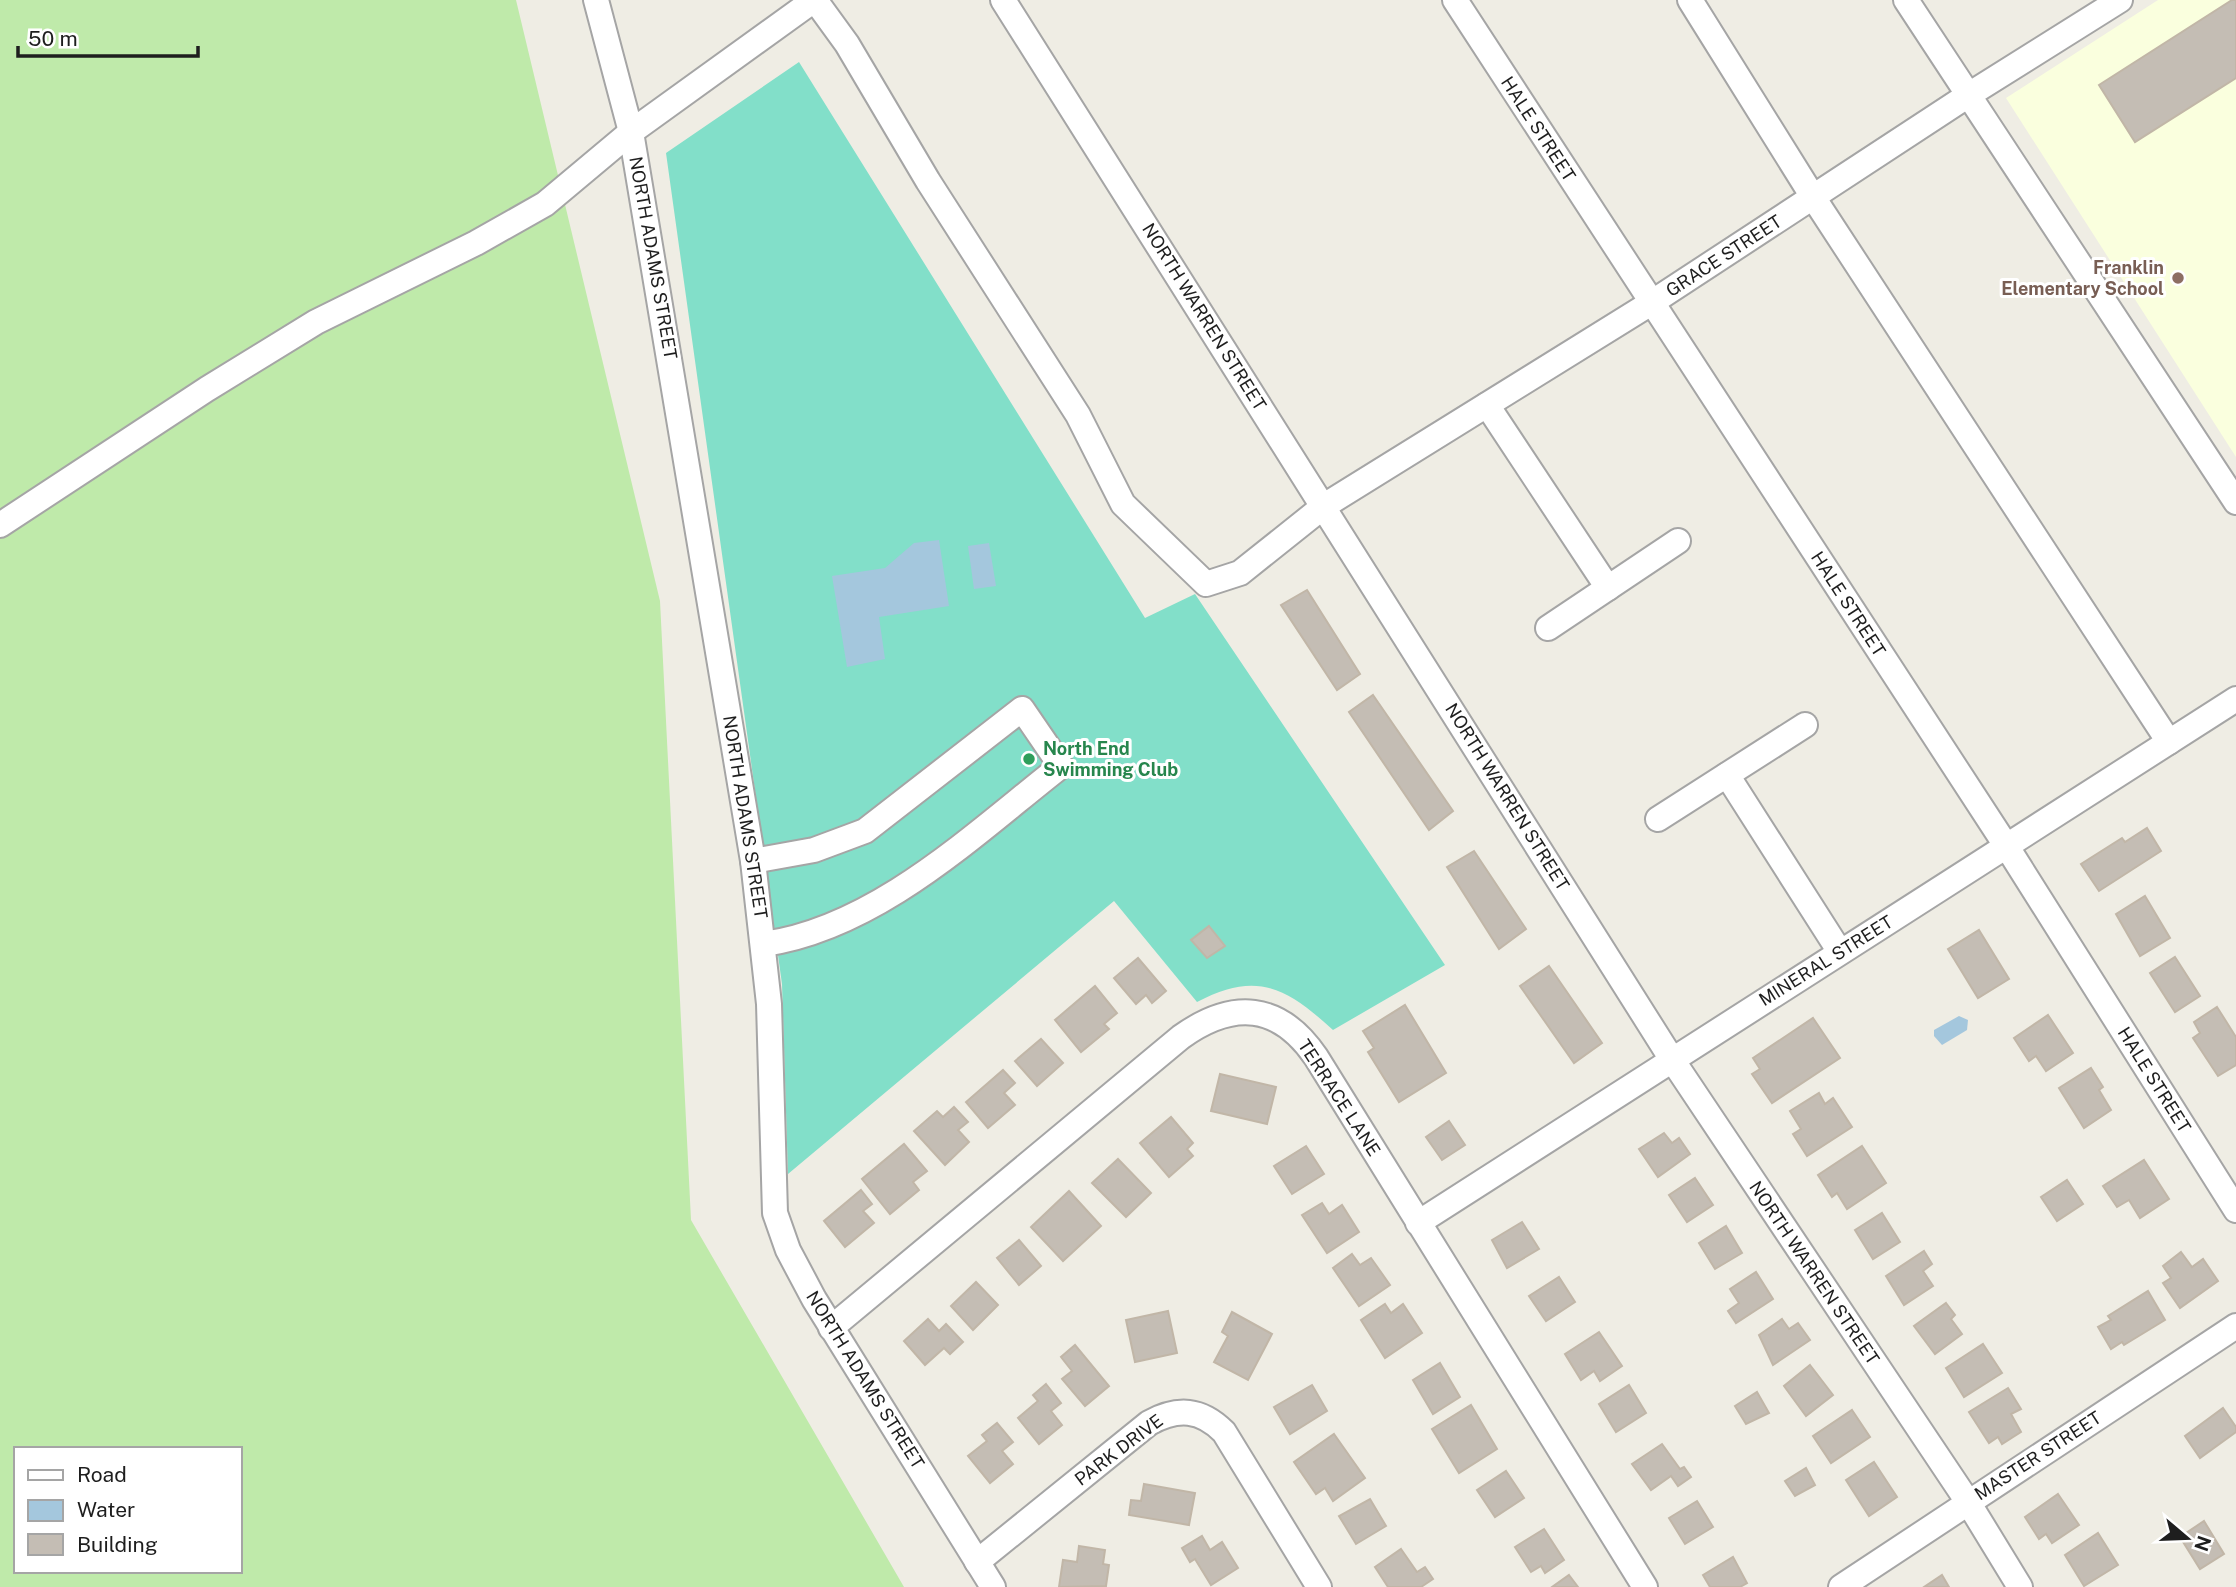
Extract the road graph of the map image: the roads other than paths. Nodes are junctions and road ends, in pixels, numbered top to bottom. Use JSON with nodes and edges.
{"nodes":[{"id":1,"x":596,"y":0,"type":"edge"},
{"id":2,"x":815,"y":0,"type":"edge"},
{"id":3,"x":1003,"y":0,"type":"edge"},
{"id":4,"x":1455,"y":0,"type":"edge"},
{"id":5,"x":1690,"y":0,"type":"edge"},
{"id":6,"x":1906,"y":0,"type":"edge"},
{"id":7,"x":2120,"y":0,"type":"edge"},
{"id":8,"x":1967,"y":96,"type":"junction"},
{"id":9,"x":631,"y":132,"type":"junction"},
{"id":10,"x":1813,"y":197,"type":"junction"},
{"id":11,"x":1651,"y":303,"type":"junction"},
{"id":12,"x":1487,"y":405,"type":"junction"},
{"id":13,"x":2236,"y":502,"type":"edge"},
{"id":14,"x":1324,"y":506,"type":"junction"},
{"id":15,"x":0,"y":525,"type":"edge"},
{"id":16,"x":1678,"y":541,"type":"dead end"},
{"id":17,"x":1608,"y":588,"type":"junction"},
{"id":18,"x":1549,"y":628,"type":"dead end"},
{"id":19,"x":2236,"y":699,"type":"edge"},
{"id":20,"x":1805,"y":725,"type":"dead end"},
{"id":21,"x":2169,"y":742,"type":"junction"},
{"id":22,"x":1727,"y":775,"type":"junction"},
{"id":23,"x":1658,"y":819,"type":"dead end"},
{"id":24,"x":2007,"y":847,"type":"junction"},
{"id":25,"x":753,"y":861,"type":"junction"},
{"id":26,"x":764,"y":944,"type":"junction"},
{"id":27,"x":1840,"y":952,"type":"junction"},
{"id":28,"x":1671,"y":1058,"type":"junction"},
{"id":29,"x":2236,"y":1210,"type":"edge"},
{"id":30,"x":1418,"y":1223,"type":"junction"},
{"id":31,"x":2236,"y":1326,"type":"edge"},
{"id":32,"x":831,"y":1328,"type":"junction"},
{"id":33,"x":1968,"y":1502,"type":"junction"},
{"id":34,"x":977,"y":1562,"type":"junction"},
{"id":35,"x":993,"y":1587,"type":"edge"},
{"id":36,"x":1319,"y":1587,"type":"edge"},
{"id":37,"x":1645,"y":1587,"type":"edge"},
{"id":38,"x":1841,"y":1587,"type":"edge"},
{"id":39,"x":2020,"y":1587,"type":"edge"}],
"edges":[{"from":1,"to":9,"type":"street","name":"NORTH ADAMS STREET"},
{"from":2,"to":9,"type":"street"},
{"from":2,"to":14,"type":"street","name":"GRACE STREET"},
{"from":3,"to":14,"type":"street","name":"NORTH WARREN STREET"},
{"from":4,"to":11,"type":"street","name":"HALE STREET"},
{"from":5,"to":10,"type":"street"},
{"from":6,"to":8,"type":"street"},
{"from":7,"to":8,"type":"street","name":"GRACE STREET"},
{"from":8,"to":10,"type":"street","name":"GRACE STREET"},
{"from":8,"to":13,"type":"street"},
{"from":9,"to":15,"type":"street"},
{"from":9,"to":25,"type":"street","name":"NORTH ADAMS STREET"},
{"from":10,"to":11,"type":"street","name":"GRACE STREET"},
{"from":10,"to":21,"type":"street"},
{"from":11,"to":12,"type":"street","name":"GRACE STREET"},
{"from":11,"to":24,"type":"street","name":"HALE STREET"},
{"from":12,"to":14,"type":"street","name":"GRACE STREET"},
{"from":12,"to":17,"type":"street"},
{"from":14,"to":28,"type":"street","name":"NORTH WARREN STREET"},
{"from":16,"to":17,"type":"street"},
{"from":17,"to":18,"type":"street"},
{"from":19,"to":21,"type":"street","name":"MINERAL STREET"},
{"from":20,"to":22,"type":"street"},
{"from":21,"to":24,"type":"street","name":"MINERAL STREET"},
{"from":22,"to":23,"type":"street"},
{"from":22,"to":27,"type":"street"},
{"from":24,"to":27,"type":"street","name":"MINERAL STREET"},
{"from":24,"to":29,"type":"street","name":"HALE STREET"},
{"from":25,"to":26,"type":"street","name":"NORTH ADAMS STREET"},
{"from":25,"to":26,"type":"street"},
{"from":26,"to":32,"type":"street","name":"NORTH ADAMS STREET"},
{"from":27,"to":28,"type":"street","name":"MINERAL STREET"},
{"from":28,"to":30,"type":"street","name":"MINERAL STREET"},
{"from":28,"to":33,"type":"street","name":"NORTH WARREN STREET"},
{"from":30,"to":32,"type":"street","name":"TERRACE LANE"},
{"from":30,"to":37,"type":"street","name":"TERRACE LANE"},
{"from":31,"to":33,"type":"street","name":"MASTER STREET"},
{"from":32,"to":34,"type":"street","name":"NORTH ADAMS STREET"},
{"from":33,"to":38,"type":"street","name":"MASTER STREET"},
{"from":33,"to":39,"type":"street","name":"NORTH WARREN STREET"},
{"from":34,"to":35,"type":"street","name":"NORTH ADAMS STREET"},
{"from":34,"to":36,"type":"street","name":"PARK DRIVE"}]}
